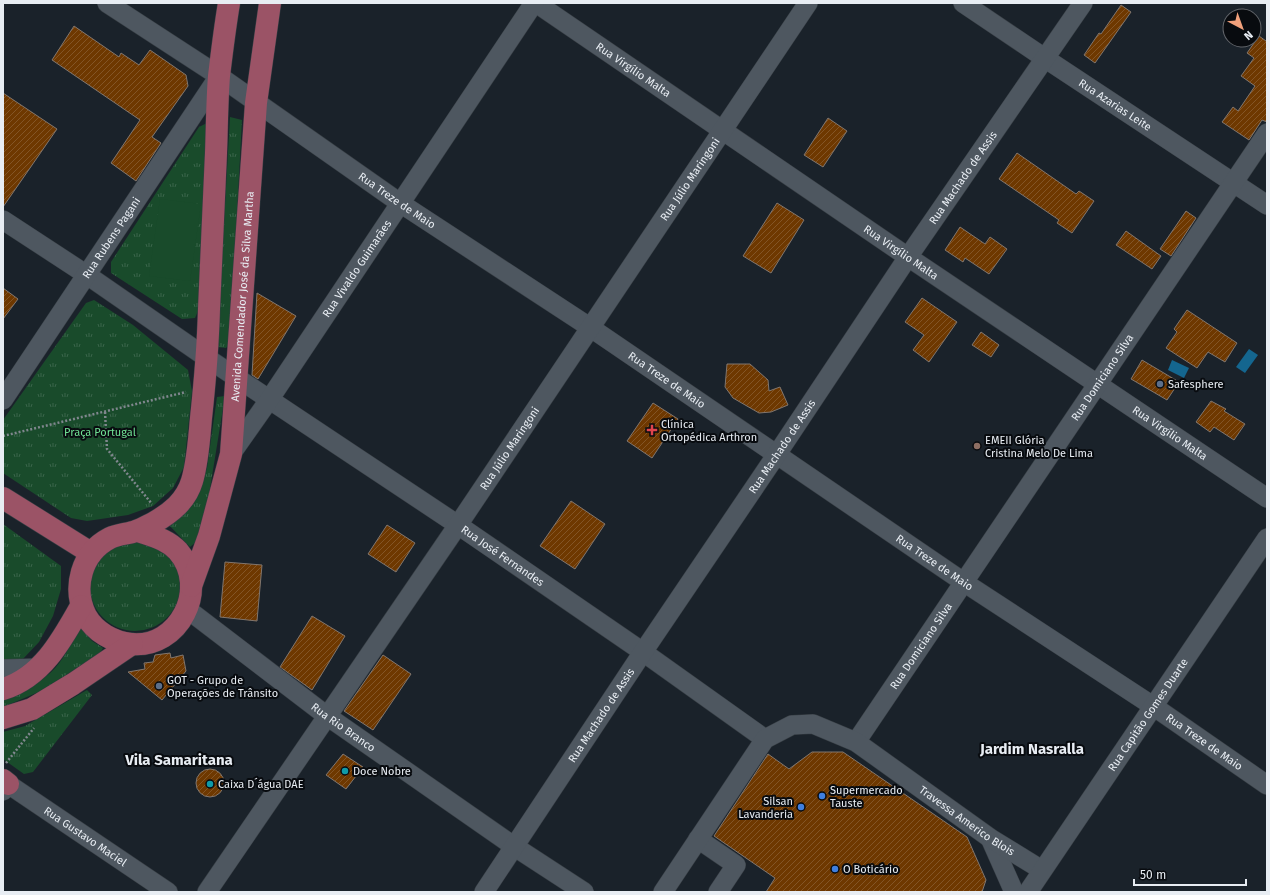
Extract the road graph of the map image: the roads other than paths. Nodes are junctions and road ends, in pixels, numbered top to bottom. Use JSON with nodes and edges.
{"nodes":[{"id":1,"x":107,"y":3,"type":"edge"},
{"id":2,"x":228,"y":3,"type":"edge"},
{"id":3,"x":270,"y":3,"type":"edge"},
{"id":4,"x":535,"y":3,"type":"edge"},
{"id":5,"x":808,"y":3,"type":"edge"},
{"id":6,"x":964,"y":3,"type":"edge"},
{"id":7,"x":1083,"y":3,"type":"edge"},
{"id":8,"x":1046,"y":59,"type":"junction"},
{"id":9,"x":219,"y":76,"type":"junction"},
{"id":10,"x":256,"y":103,"type":"junction"},
{"id":11,"x":723,"y":130,"type":"junction"},
{"id":12,"x":1267,"y":133,"type":"edge"},
{"id":13,"x":1233,"y":182,"type":"junction"},
{"id":14,"x":400,"y":203,"type":"junction"},
{"id":15,"x":1267,"y":205,"type":"edge"},
{"id":16,"x":3,"y":220,"type":"edge"},
{"id":17,"x":908,"y":257,"type":"junction"},
{"id":18,"x":87,"y":275,"type":"junction"},
{"id":19,"x":590,"y":328,"type":"junction"},
{"id":20,"x":207,"y":358,"type":"junction"},
{"id":21,"x":237,"y":378,"type":"junction"},
{"id":22,"x":1098,"y":385,"type":"junction"},
{"id":23,"x":3,"y":400,"type":"edge"},
{"id":24,"x":270,"y":400,"type":"junction"},
{"id":25,"x":231,"y":454,"type":"junction"},
{"id":26,"x":777,"y":454,"type":"junction"},
{"id":27,"x":3,"y":498,"type":"edge"},
{"id":28,"x":1267,"y":498,"type":"edge"},
{"id":29,"x":458,"y":525,"type":"junction"},
{"id":30,"x":138,"y":531,"type":"junction"},
{"id":31,"x":1267,"y":538,"type":"edge"},
{"id":32,"x":91,"y":553,"type":"junction"},
{"id":33,"x":965,"y":583,"type":"junction"},
{"id":34,"x":191,"y":586,"type":"junction"},
{"id":35,"x":82,"y":606,"type":"junction"},
{"id":36,"x":187,"y":609,"type":"junction"},
{"id":37,"x":132,"y":644,"type":"junction"},
{"id":38,"x":643,"y":652,"type":"junction"},
{"id":39,"x":39,"y":668,"type":"junction"},
{"id":40,"x":3,"y":669,"type":"edge"},
{"id":41,"x":3,"y":689,"type":"edge"},
{"id":42,"x":1153,"y":706,"type":"junction"},
{"id":43,"x":327,"y":716,"type":"junction"},
{"id":44,"x":3,"y":718,"type":"edge"},
{"id":45,"x":765,"y":739,"type":"junction"},
{"id":46,"x":856,"y":742,"type":"junction"},
{"id":47,"x":4,"y":780,"type":"edge"},
{"id":48,"x":1267,"y":785,"type":"edge"},
{"id":49,"x":990,"y":838,"type":"junction"},
{"id":50,"x":698,"y":839,"type":"junction"},
{"id":51,"x":515,"y":847,"type":"junction"},
{"id":52,"x":1042,"y":870,"type":"junction"},
{"id":53,"x":168,"y":892,"type":"edge"},
{"id":54,"x":207,"y":892,"type":"edge"},
{"id":55,"x":484,"y":892,"type":"edge"},
{"id":56,"x":584,"y":892,"type":"edge"},
{"id":57,"x":663,"y":892,"type":"edge"},
{"id":58,"x":718,"y":892,"type":"edge"},
{"id":59,"x":1014,"y":892,"type":"edge"},
{"id":60,"x":1028,"y":892,"type":"edge"}],
"edges":[{"from":1,"to":9,"type":"street","name":"Rua Treze de Maio"},
{"from":2,"to":9,"type":"main road"},
{"from":3,"to":10,"type":"main road","name":"Avenida Comendador José da Silva Martha"},
{"from":4,"to":11,"type":"street","name":"Rua Virgílio Malta"},
{"from":4,"to":14,"type":"street","name":"Rua Vivaldo Guimarães"},
{"from":5,"to":11,"type":"street","name":"Rua Júlio Maringoni"},
{"from":6,"to":8,"type":"street","name":"Rua Azarias Leite"},
{"from":7,"to":8,"type":"street","name":"Rua Machado de Assis"},
{"from":8,"to":13,"type":"street","name":"Rua Azarias Leite"},
{"from":8,"to":17,"type":"street","name":"Rua Machado de Assis"},
{"from":9,"to":10,"type":"street","name":"Rua Treze de Maio"},
{"from":9,"to":18,"type":"street","name":"Rua Rubens Pagani"},
{"from":9,"to":20,"type":"main road"},
{"from":10,"to":14,"type":"street","name":"Rua Treze de Maio"},
{"from":10,"to":21,"type":"main road","name":"Avenida Comendador José da Silva Martha"},
{"from":11,"to":17,"type":"street","name":"Rua Virgílio Malta"},
{"from":11,"to":19,"type":"street","name":"Rua Júlio Maringoni"},
{"from":12,"to":13,"type":"street","name":"Rua Domiciano Silva"},
{"from":13,"to":15,"type":"street","name":"Rua Azarias Leite"},
{"from":13,"to":22,"type":"street","name":"Rua Domiciano Silva"},
{"from":14,"to":19,"type":"street","name":"Rua Treze de Maio"},
{"from":14,"to":24,"type":"street","name":"Rua Vivaldo Guimarães"},
{"from":16,"to":18,"type":"street"},
{"from":17,"to":22,"type":"street","name":"Rua Virgílio Malta"},
{"from":17,"to":26,"type":"street","name":"Rua Machado de Assis"},
{"from":18,"to":20,"type":"street"},
{"from":18,"to":23,"type":"street","name":"Rua Rubens Pagani"},
{"from":19,"to":26,"type":"street","name":"Rua Treze de Maio"},
{"from":19,"to":29,"type":"street","name":"Rua Júlio Maringoni"},
{"from":20,"to":21,"type":"street","name":"Rua José Fernandes"},
{"from":20,"to":30,"type":"main road"},
{"from":21,"to":24,"type":"street","name":"Rua José Fernandes"},
{"from":21,"to":25,"type":"main road","name":"Avenida Comendador José da Silva Martha"},
{"from":22,"to":28,"type":"street","name":"Rua Virgílio Malta"},
{"from":22,"to":33,"type":"street","name":"Rua Domiciano Silva"},
{"from":24,"to":25,"type":"street","name":"Rua Vivaldo Guimarães"},
{"from":24,"to":29,"type":"street","name":"Rua José Fernandes"},
{"from":25,"to":34,"type":"main road","name":"Avenida Comendador José da Silva Martha"},
{"from":26,"to":33,"type":"street","name":"Rua Treze de Maio"},
{"from":26,"to":38,"type":"street","name":"Rua Machado de Assis"},
{"from":27,"to":32,"type":"main road"},
{"from":29,"to":38,"type":"street","name":"Rua José Fernandes"},
{"from":29,"to":43,"type":"street","name":"Rua Júlio Maringoni"},
{"from":30,"to":32,"type":"main road"},
{"from":30,"to":34,"type":"main road"},
{"from":31,"to":42,"type":"street","name":"Rua Capitão Gomes Duarte"},
{"from":32,"to":35,"type":"main road"},
{"from":33,"to":42,"type":"street","name":"Rua Treze de Maio"},
{"from":33,"to":46,"type":"street","name":"Rua Domiciano Silva"},
{"from":34,"to":36,"type":"main road"},
{"from":35,"to":37,"type":"main road"},
{"from":35,"to":39,"type":"main road"},
{"from":36,"to":37,"type":"main road"},
{"from":36,"to":43,"type":"street","name":"Rua Rio Branco"},
{"from":37,"to":44,"type":"main road"},
{"from":38,"to":45,"type":"street","name":"Rua José Fernandes"},
{"from":38,"to":51,"type":"street","name":"Rua Machado de Assis"},
{"from":39,"to":40,"type":"street"},
{"from":39,"to":41,"type":"main road"},
{"from":42,"to":48,"type":"street","name":"Rua Treze de Maio"},
{"from":42,"to":52,"type":"street","name":"Rua Capitão Gomes Duarte"},
{"from":43,"to":51,"type":"street","name":"Rua Rio Branco"},
{"from":43,"to":54,"type":"street","name":"Rua Júlio Maringoni"},
{"from":45,"to":46,"type":"street","name":"Travessa Americo Blois"},
{"from":45,"to":50,"type":"street"},
{"from":46,"to":49,"type":"street","name":"Travessa Americo Blois"},
{"from":47,"to":53,"type":"street","name":"Rua Gustavo Maciel"},
{"from":49,"to":52,"type":"street","name":"Travessa Americo Blois"},
{"from":49,"to":59,"type":"street"},
{"from":50,"to":57,"type":"street"},
{"from":50,"to":58,"type":"street"},
{"from":51,"to":55,"type":"street","name":"Rua Machado de Assis"},
{"from":51,"to":56,"type":"street","name":"Rua Rio Branco"},
{"from":52,"to":60,"type":"street","name":"Rua Capitão Gomes Duarte"}]}
